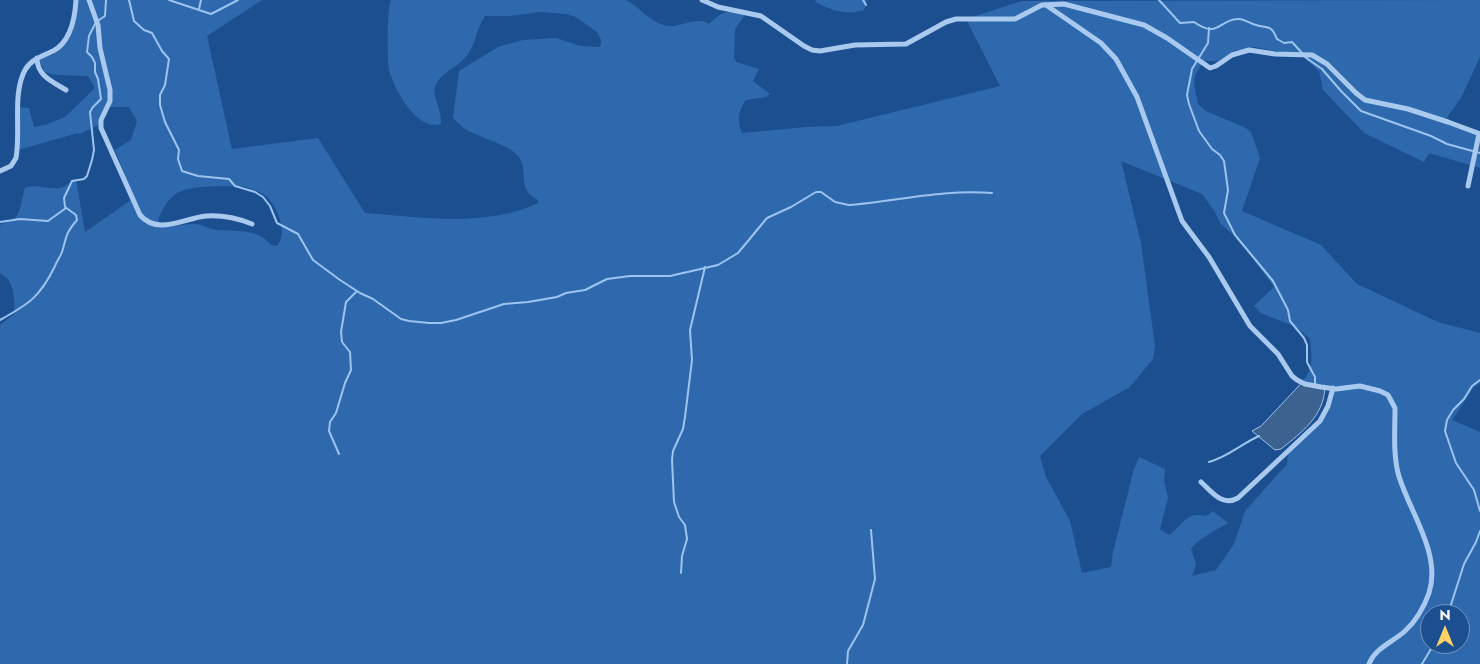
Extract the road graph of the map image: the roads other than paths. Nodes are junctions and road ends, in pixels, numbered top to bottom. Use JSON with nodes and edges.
{"nodes":[{"id":1,"x":76,"y":0,"type":"edge"},
{"id":2,"x":89,"y":0,"type":"edge"},
{"id":3,"x":702,"y":0,"type":"edge"},
{"id":4,"x":1046,"y":5,"type":"junction"},
{"id":5,"x":37,"y":58,"type":"junction"},
{"id":6,"x":66,"y":90,"type":"dead end"},
{"id":7,"x":1480,"y":134,"type":"edge"},
{"id":8,"x":0,"y":171,"type":"edge"},
{"id":9,"x":1468,"y":186,"type":"dead end"},
{"id":10,"x":252,"y":224,"type":"dead end"},
{"id":11,"x":1332,"y":388,"type":"junction"},
{"id":12,"x":1201,"y":482,"type":"dead end"},
{"id":13,"x":1369,"y":664,"type":"edge"}],
"edges":[{"from":1,"to":5,"type":"street"},
{"from":2,"to":10,"type":"street"},
{"from":3,"to":4,"type":"street"},
{"from":4,"to":7,"type":"street"},
{"from":4,"to":11,"type":"street"},
{"from":5,"to":6,"type":"street"},
{"from":5,"to":8,"type":"street"},
{"from":7,"to":9,"type":"street"},
{"from":11,"to":12,"type":"street"},
{"from":11,"to":13,"type":"street"}]}
